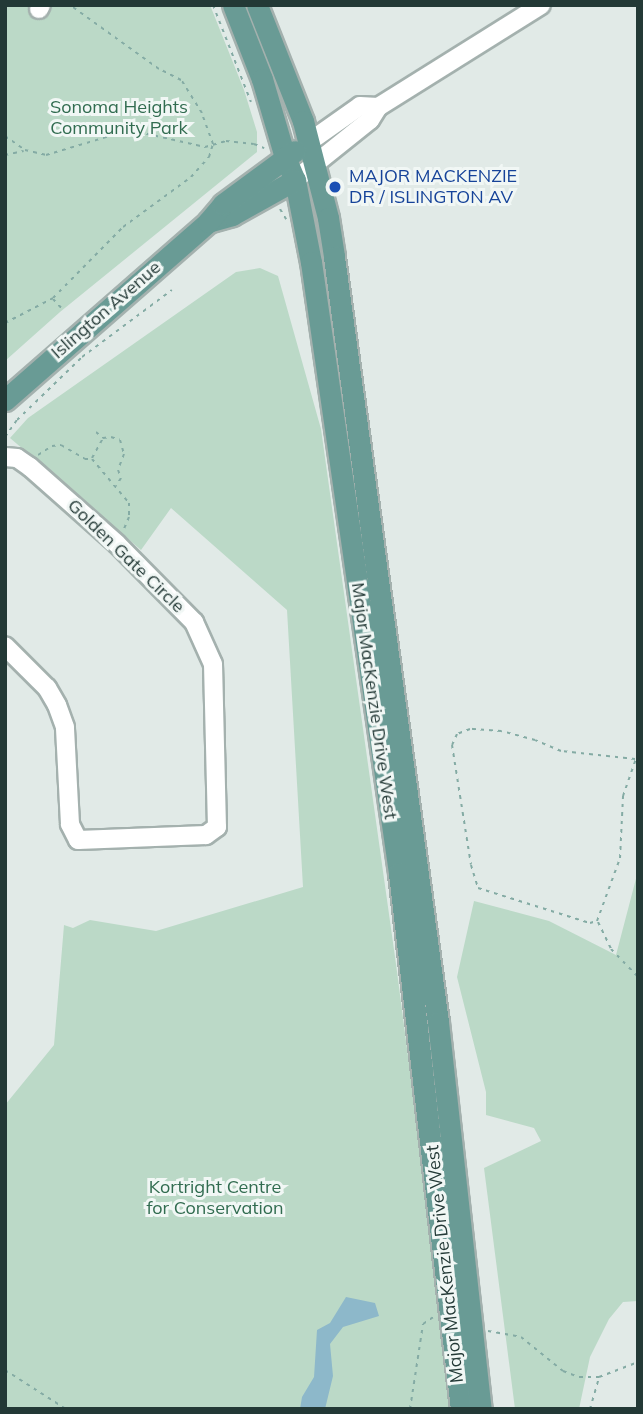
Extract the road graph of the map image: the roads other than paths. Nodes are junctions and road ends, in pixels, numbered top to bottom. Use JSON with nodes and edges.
{"nodes":[{"id":1,"x":233,"y":5,"type":"edge"},
{"id":2,"x":257,"y":5,"type":"edge"},
{"id":3,"x":541,"y":5,"type":"edge"},
{"id":4,"x":311,"y":152,"type":"junction"},
{"id":5,"x":285,"y":157,"type":"junction"},
{"id":6,"x":295,"y":180,"type":"junction"},
{"id":7,"x":208,"y":222,"type":"junction"},
{"id":8,"x":5,"y":400,"type":"edge"},
{"id":9,"x":5,"y":457,"type":"edge"},
{"id":10,"x":8,"y":654,"type":"edge"},
{"id":11,"x":481,"y":1408,"type":"edge"},
{"id":12,"x":461,"y":1409,"type":"edge"}],
"edges":[{"from":1,"to":5,"type":"main road","name":"Major MacKenzie Drive West"},
{"from":2,"to":4,"type":"main road","name":"Major MacKenzie Drive West"},
{"from":3,"to":4,"type":"street","name":"Islington Avenue"},
{"from":4,"to":5,"type":"main road","name":"Islington Avenue"},
{"from":4,"to":6,"type":"street","name":"Islington Avenue"},
{"from":4,"to":11,"type":"main road","name":"Major MacKenzie Drive West"},
{"from":5,"to":6,"type":"main road","name":"Major MacKenzie Drive West"},
{"from":5,"to":7,"type":"main road","name":"Islington Avenue"},
{"from":6,"to":7,"type":"main road","name":"Islington Avenue"},
{"from":6,"to":12,"type":"main road","name":"Major MacKenzie Drive West"},
{"from":7,"to":8,"type":"main road","name":"Islington Avenue"},
{"from":9,"to":10,"type":"street","name":"Golden Gate Circle"}]}
